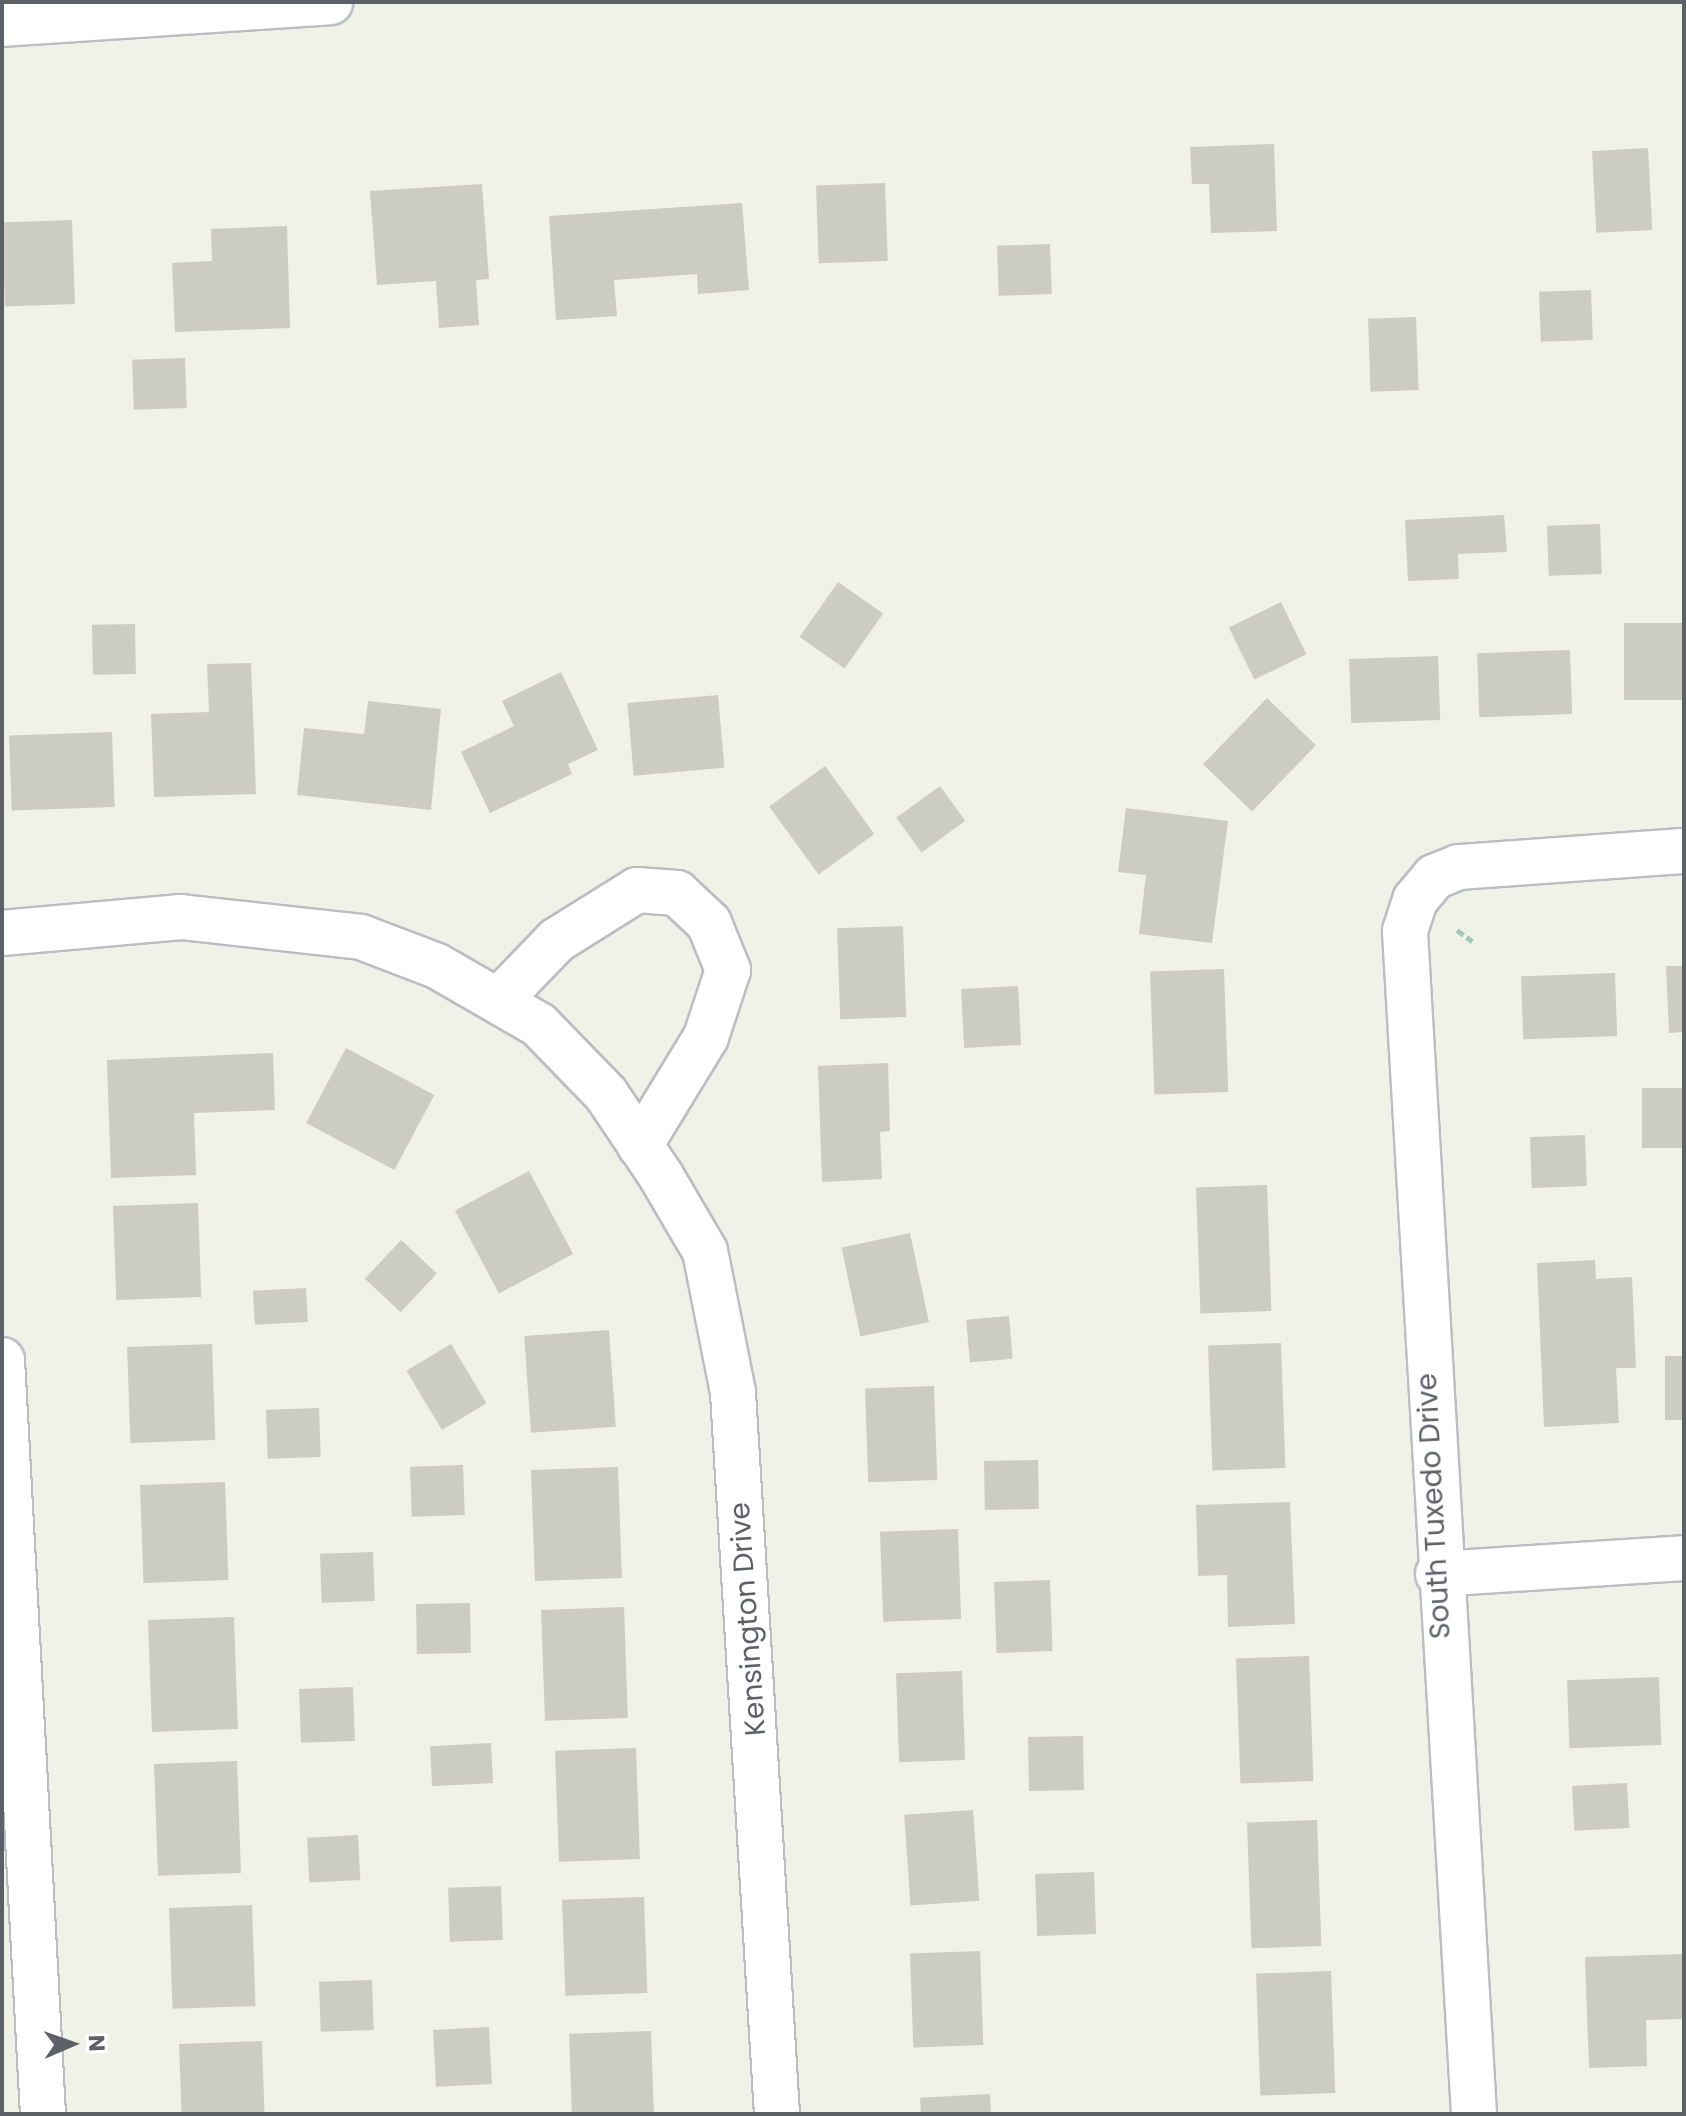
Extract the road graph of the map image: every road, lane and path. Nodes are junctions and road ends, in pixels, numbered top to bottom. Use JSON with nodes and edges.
{"nodes":[{"id":1,"x":330,"y":2,"type":"edge"},
{"id":2,"x":2,"y":24,"type":"edge"},
{"id":3,"x":1684,"y":851,"type":"edge"},
{"id":4,"x":1451,"y":925,"type":"dead end"},
{"id":5,"x":2,"y":933,"type":"edge"},
{"id":6,"x":1472,"y":941,"type":"dead end"},
{"id":7,"x":498,"y":1001,"type":"junction"},
{"id":8,"x":640,"y":1145,"type":"junction"},
{"id":9,"x":2,"y":1360,"type":"edge"},
{"id":10,"x":1684,"y":1558,"type":"edge"},
{"id":11,"x":1438,"y":1574,"type":"junction"},
{"id":12,"x":43,"y":2114,"type":"edge"},
{"id":13,"x":777,"y":2114,"type":"edge"},
{"id":14,"x":1474,"y":2114,"type":"edge"}],
"edges":[{"from":1,"to":2,"type":"street"},
{"from":3,"to":11,"type":"street","name":"South Tuxedo Drive"},
{"from":4,"to":6,"type":"path"},
{"from":5,"to":7,"type":"street","name":"Kensington Drive"},
{"from":7,"to":8,"type":"street","name":"Kensington Drive"},
{"from":7,"to":8,"type":"street"},
{"from":8,"to":13,"type":"street","name":"Kensington Drive"},
{"from":9,"to":12,"type":"street"},
{"from":10,"to":11,"type":"street"},
{"from":11,"to":14,"type":"street","name":"South Tuxedo Drive"}]}
